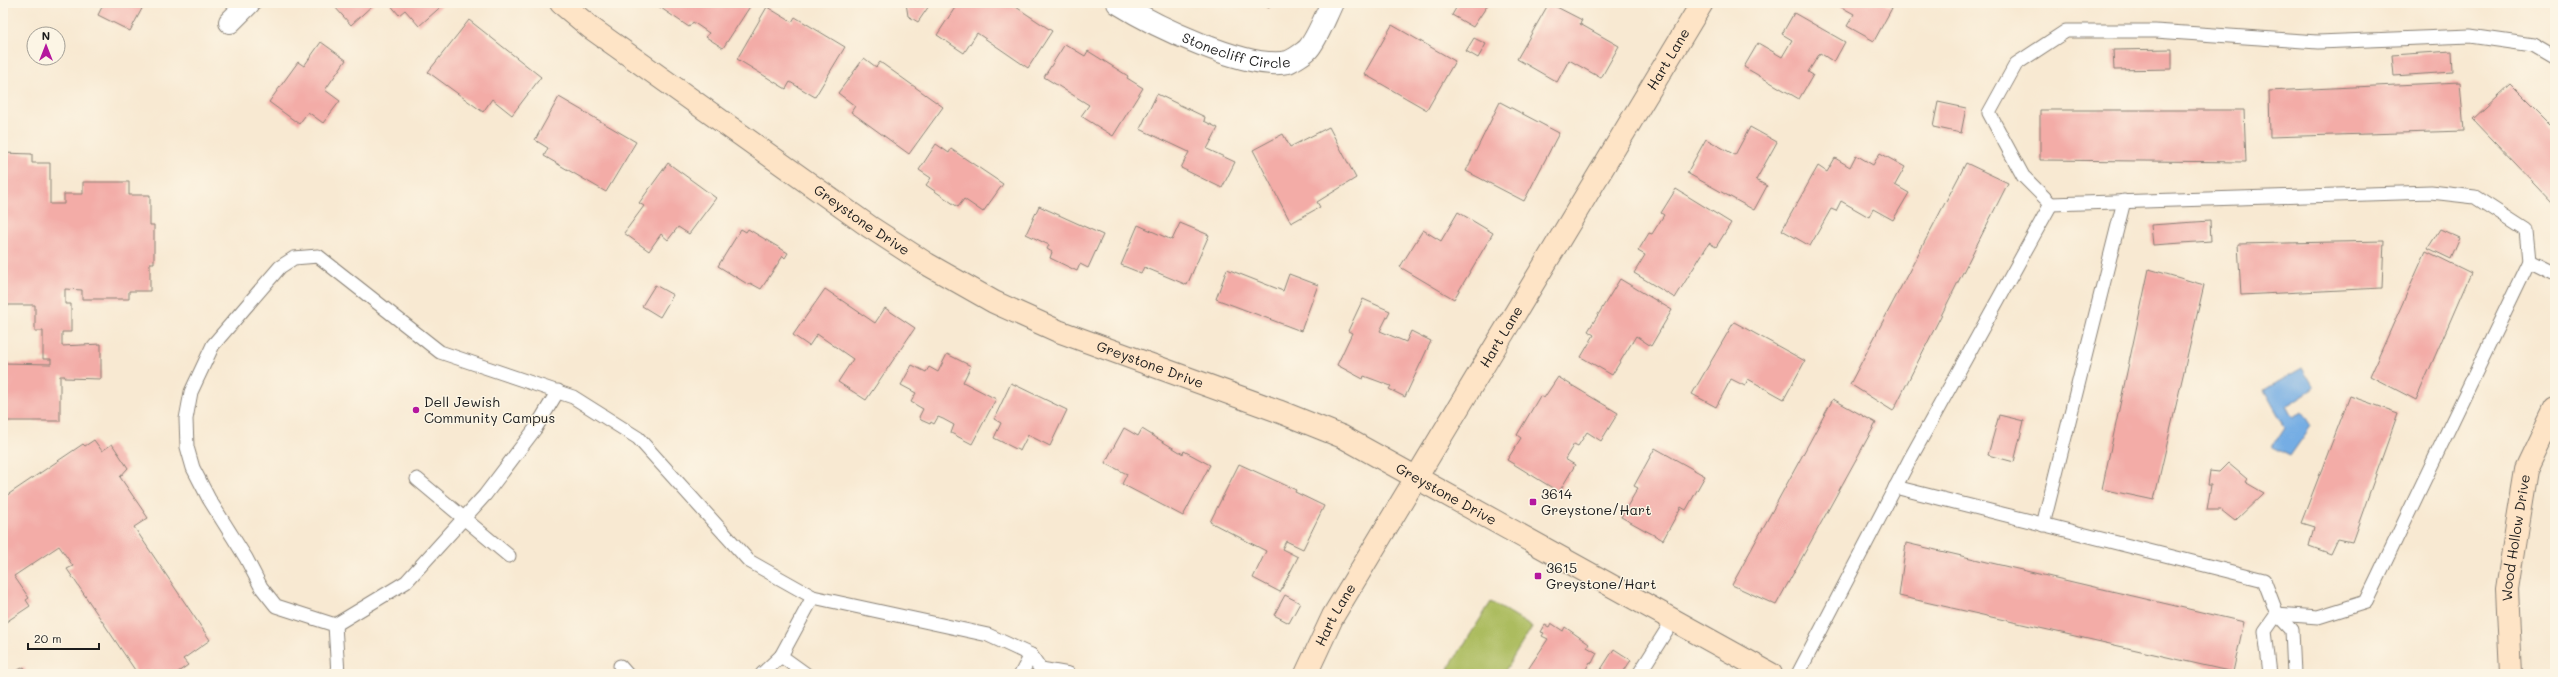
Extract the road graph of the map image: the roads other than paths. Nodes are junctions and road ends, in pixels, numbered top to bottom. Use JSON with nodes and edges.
{"nodes":[{"id":1,"x":249,"y":3,"type":"edge"},
{"id":2,"x":561,"y":3,"type":"edge"},
{"id":3,"x":1118,"y":3,"type":"edge"},
{"id":4,"x":1332,"y":3,"type":"edge"},
{"id":5,"x":1702,"y":3,"type":"edge"},
{"id":6,"x":230,"y":22,"type":"dead end"},
{"id":7,"x":2555,"y":58,"type":"edge"},
{"id":8,"x":2124,"y":201,"type":"junction"},
{"id":9,"x":2051,"y":204,"type":"junction"},
{"id":10,"x":2529,"y":261,"type":"junction"},
{"id":11,"x":2555,"y":274,"type":"edge"},
{"id":12,"x":558,"y":392,"type":"junction"},
{"id":13,"x":2555,"y":409,"type":"edge"},
{"id":14,"x":417,"y":479,"type":"dead end"},
{"id":15,"x":1418,"y":479,"type":"junction"},
{"id":16,"x":1895,"y":487,"type":"junction"},
{"id":17,"x":464,"y":519,"type":"junction"},
{"id":18,"x":2043,"y":525,"type":"junction"},
{"id":19,"x":509,"y":556,"type":"dead end"},
{"id":20,"x":813,"y":597,"type":"junction"},
{"id":21,"x":2278,"y":614,"type":"junction"},
{"id":22,"x":1673,"y":620,"type":"junction"},
{"id":23,"x":335,"y":625,"type":"junction"},
{"id":24,"x":1031,"y":654,"type":"junction"},
{"id":25,"x":782,"y":656,"type":"junction"},
{"id":26,"x":1043,"y":671,"type":"edge"},
{"id":27,"x":338,"y":674,"type":"edge"},
{"id":28,"x":762,"y":674,"type":"edge"},
{"id":29,"x":806,"y":674,"type":"edge"},
{"id":30,"x":1021,"y":674,"type":"edge"},
{"id":31,"x":1069,"y":674,"type":"edge"},
{"id":32,"x":1306,"y":674,"type":"edge"},
{"id":33,"x":1639,"y":674,"type":"edge"},
{"id":34,"x":1771,"y":674,"type":"edge"},
{"id":35,"x":1798,"y":674,"type":"edge"},
{"id":36,"x":2270,"y":674,"type":"edge"},
{"id":37,"x":2294,"y":674,"type":"edge"},
{"id":38,"x":2511,"y":674,"type":"edge"}],
"edges":[{"from":1,"to":6,"type":"street"},
{"from":2,"to":15,"type":"street","name":"Greystone Drive"},
{"from":3,"to":4,"type":"street","name":"Stonecliff Circle"},
{"from":5,"to":15,"type":"street","name":"Hart Lane"},
{"from":7,"to":9,"type":"lane"},
{"from":8,"to":9,"type":"lane"},
{"from":8,"to":10,"type":"lane"},
{"from":8,"to":18,"type":"lane"},
{"from":9,"to":16,"type":"lane"},
{"from":10,"to":11,"type":"lane"},
{"from":10,"to":21,"type":"lane"},
{"from":12,"to":17,"type":"lane"},
{"from":12,"to":20,"type":"lane"},
{"from":12,"to":23,"type":"lane"},
{"from":13,"to":38,"type":"street","name":"Wood Hollow Drive"},
{"from":14,"to":17,"type":"lane"},
{"from":15,"to":22,"type":"street","name":"Greystone Drive"},
{"from":15,"to":32,"type":"street","name":"Hart Lane"},
{"from":16,"to":18,"type":"lane"},
{"from":16,"to":35,"type":"lane"},
{"from":17,"to":19,"type":"lane"},
{"from":17,"to":23,"type":"lane"},
{"from":18,"to":21,"type":"lane"},
{"from":20,"to":24,"type":"lane"},
{"from":20,"to":25,"type":"lane"},
{"from":21,"to":36,"type":"lane"},
{"from":21,"to":37,"type":"lane"},
{"from":22,"to":33,"type":"lane"},
{"from":22,"to":34,"type":"street","name":"Greystone Drive"},
{"from":23,"to":27,"type":"lane"},
{"from":24,"to":26,"type":"lane"},
{"from":24,"to":30,"type":"lane"},
{"from":25,"to":28,"type":"lane"},
{"from":25,"to":29,"type":"lane"},
{"from":26,"to":31,"type":"lane"}]}
